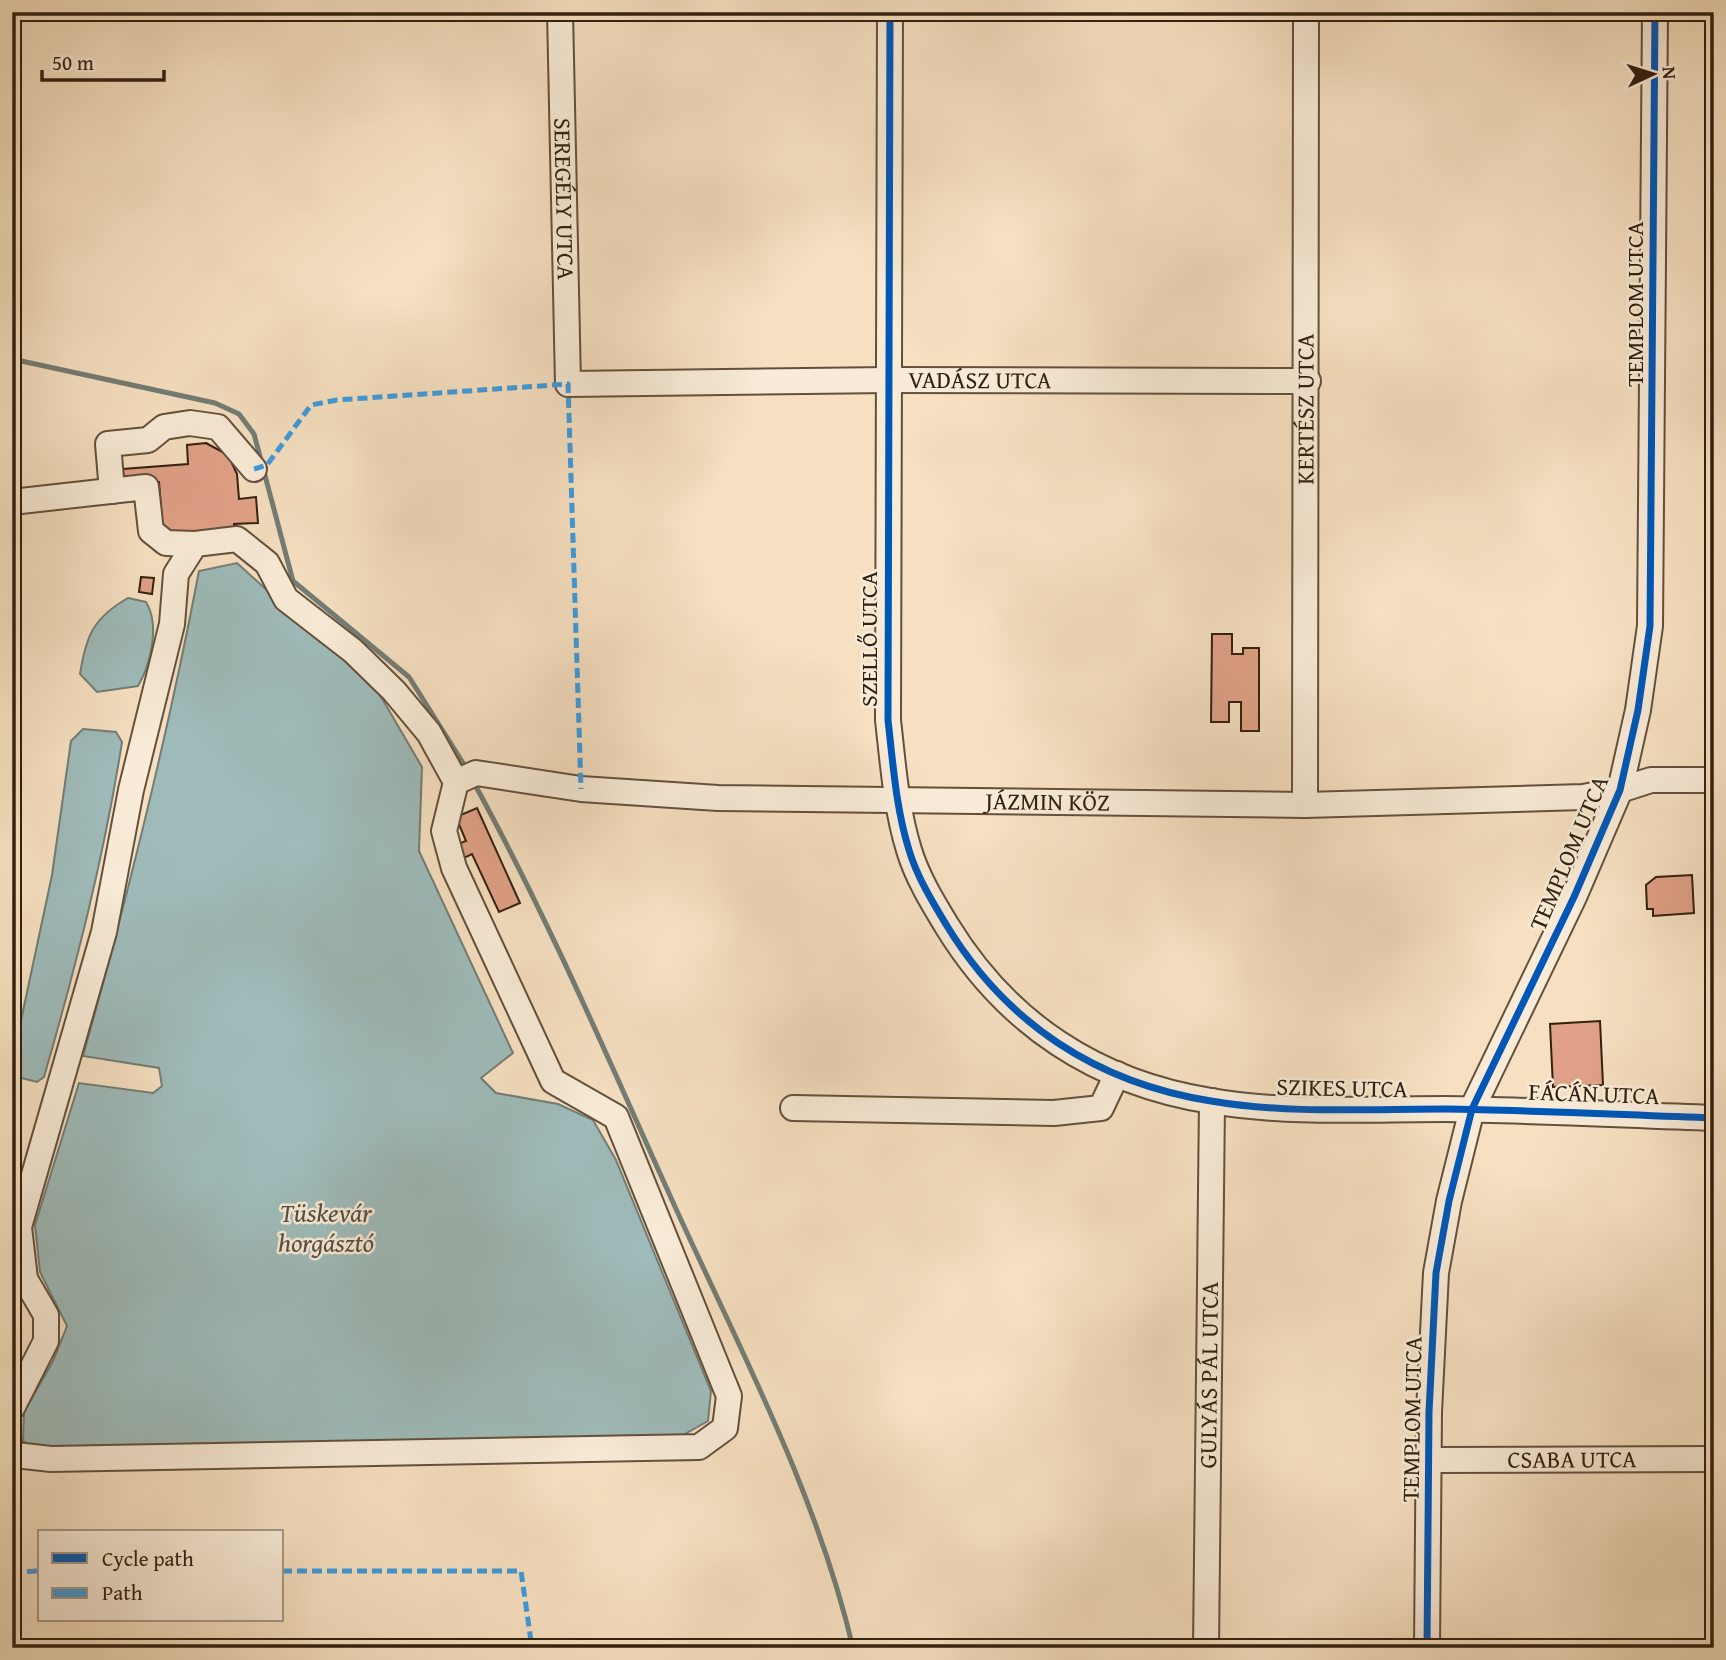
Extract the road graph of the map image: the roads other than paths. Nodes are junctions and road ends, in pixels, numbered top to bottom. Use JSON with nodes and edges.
{"nodes":[{"id":1,"x":560,"y":12,"type":"edge"},
{"id":2,"x":890,"y":12,"type":"edge"},
{"id":3,"x":1307,"y":12,"type":"edge"},
{"id":4,"x":1655,"y":12,"type":"edge"},
{"id":5,"x":889,"y":380,"type":"junction"},
{"id":6,"x":1308,"y":381,"type":"junction"},
{"id":7,"x":568,"y":384,"type":"joint"},
{"id":8,"x":254,"y":469,"type":"dead end"},
{"id":9,"x":112,"y":491,"type":"junction"},
{"id":10,"x":12,"y":502,"type":"edge"},
{"id":11,"x":195,"y":544,"type":"junction"},
{"id":12,"x":466,"y":777,"type":"junction"},
{"id":13,"x":1714,"y":780,"type":"edge"},
{"id":14,"x":1620,"y":790,"type":"junction"},
{"id":15,"x":897,"y":798,"type":"junction"},
{"id":16,"x":1305,"y":805,"type":"junction"},
{"id":17,"x":1116,"y":1074,"type":"junction"},
{"id":18,"x":1212,"y":1101,"type":"junction"},
{"id":19,"x":793,"y":1108,"type":"dead end"},
{"id":20,"x":1472,"y":1109,"type":"junction"},
{"id":21,"x":1714,"y":1118,"type":"edge"},
{"id":22,"x":12,"y":1408,"type":"edge"},
{"id":23,"x":12,"y":1450,"type":"edge"},
{"id":24,"x":1714,"y":1459,"type":"edge"},
{"id":25,"x":1430,"y":1460,"type":"junction"},
{"id":26,"x":1206,"y":1648,"type":"edge"},
{"id":27,"x":1427,"y":1648,"type":"edge"}],
"edges":[{"from":1,"to":7,"type":"street","name":"SEREGÉLY UTCA"},
{"from":2,"to":5,"type":"street","name":"SZELLŐ UTCA"},
{"from":3,"to":6,"type":"street","name":"KERTÉSZ UTCA"},
{"from":4,"to":14,"type":"street","name":"TEMPLOM UTCA"},
{"from":5,"to":6,"type":"street","name":"VADÁSZ UTCA"},
{"from":5,"to":7,"type":"street","name":"VADÁSZ UTCA"},
{"from":5,"to":15,"type":"street","name":"SZELLŐ UTCA"},
{"from":6,"to":16,"type":"street","name":"KERTÉSZ UTCA"},
{"from":8,"to":9,"type":"street"},
{"from":9,"to":10,"type":"street"},
{"from":9,"to":11,"type":"street"},
{"from":11,"to":12,"type":"street"},
{"from":11,"to":22,"type":"street"},
{"from":12,"to":15,"type":"street","name":"JÁZMIN KÖZ"},
{"from":12,"to":23,"type":"street"},
{"from":13,"to":14,"type":"street","name":"JÁZMIN KÖZ"},
{"from":14,"to":16,"type":"street","name":"JÁZMIN KÖZ"},
{"from":14,"to":20,"type":"street","name":"TEMPLOM UTCA"},
{"from":15,"to":16,"type":"street","name":"JÁZMIN KÖZ"},
{"from":15,"to":17,"type":"street","name":"SZELLŐ UTCA"},
{"from":17,"to":18,"type":"street","name":"SZELLŐ UTCA"},
{"from":17,"to":19,"type":"street"},
{"from":18,"to":20,"type":"street","name":"SZIKES UTCA"},
{"from":18,"to":26,"type":"street","name":"GULYÁS PÁL UTCA"},
{"from":20,"to":21,"type":"street","name":"FÁCÁN UTCA"},
{"from":20,"to":25,"type":"street","name":"TEMPLOM UTCA"},
{"from":24,"to":25,"type":"street","name":"CSABA UTCA"},
{"from":25,"to":27,"type":"street","name":"TEMPLOM UTCA"}]}
